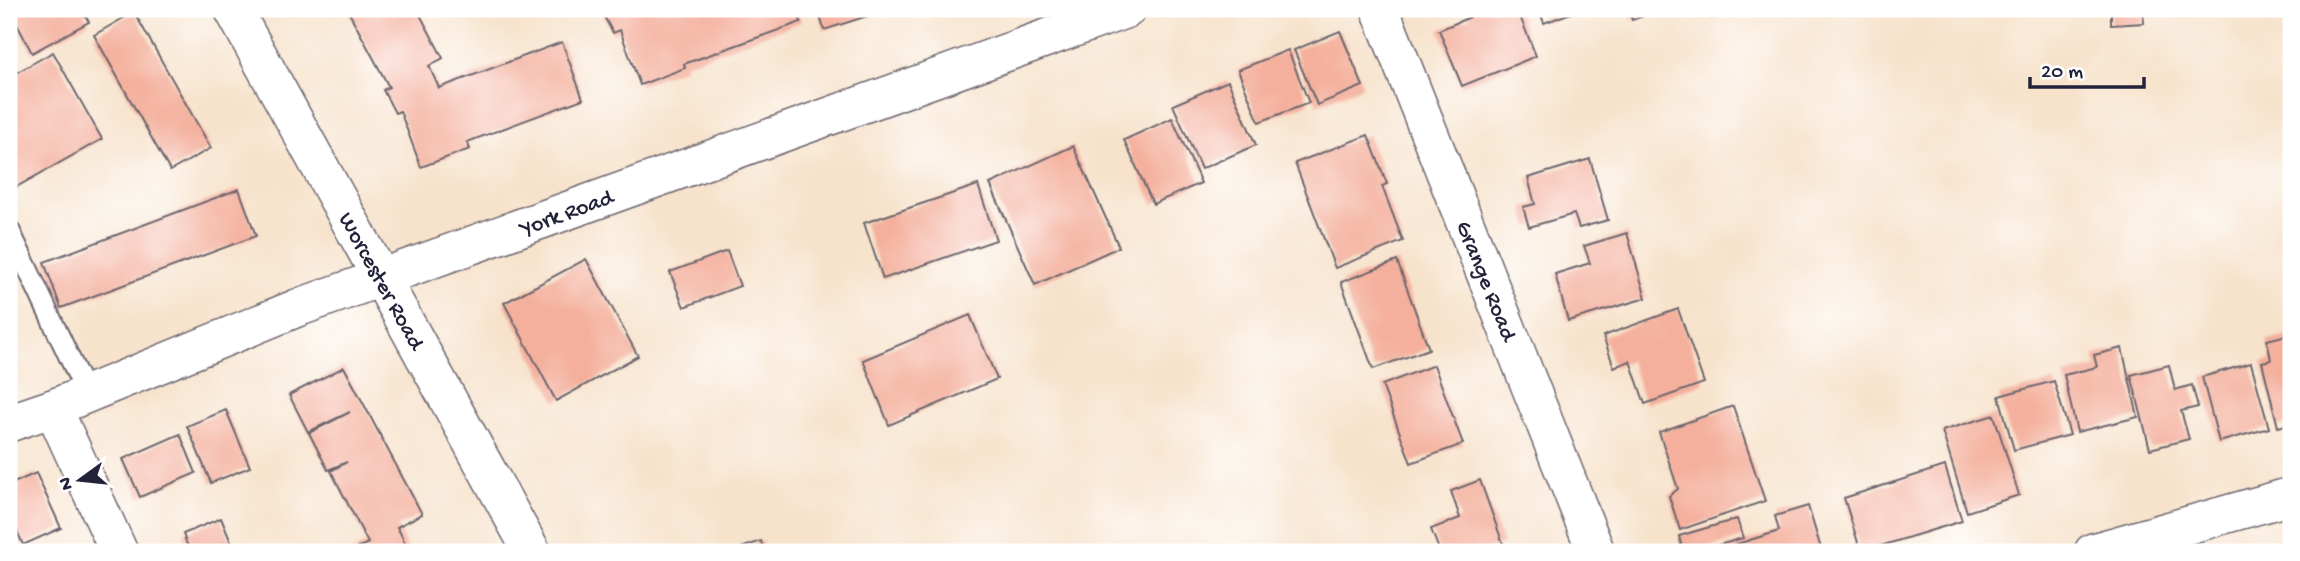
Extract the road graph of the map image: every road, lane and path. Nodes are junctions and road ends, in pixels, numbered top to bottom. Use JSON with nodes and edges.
{"nodes":[{"id":1,"x":233,"y":9,"type":"edge"},
{"id":2,"x":1127,"y":9,"type":"edge"},
{"id":3,"x":1380,"y":9,"type":"edge"},
{"id":4,"x":9,"y":229,"type":"edge"},
{"id":5,"x":383,"y":277,"type":"junction"},
{"id":6,"x":87,"y":395,"type":"junction"},
{"id":7,"x":53,"y":408,"type":"junction"},
{"id":8,"x":9,"y":423,"type":"edge"},
{"id":9,"x":2291,"y":496,"type":"edge"},
{"id":10,"x":119,"y":552,"type":"edge"},
{"id":11,"x":532,"y":552,"type":"edge"},
{"id":12,"x":1596,"y":552,"type":"edge"},
{"id":13,"x":2093,"y":552,"type":"edge"}],
"edges":[{"from":1,"to":5,"type":"street","name":"Worcester Road"},
{"from":2,"to":5,"type":"street","name":"York Road"},
{"from":3,"to":12,"type":"street","name":"Grange Road"},
{"from":4,"to":6,"type":"lane"},
{"from":5,"to":6,"type":"street","name":"York Road"},
{"from":5,"to":11,"type":"street","name":"Worcester Road"},
{"from":6,"to":7,"type":"street","name":"York Road"},
{"from":7,"to":8,"type":"street","name":"York Road"},
{"from":7,"to":10,"type":"street"},
{"from":9,"to":13,"type":"street"}]}
